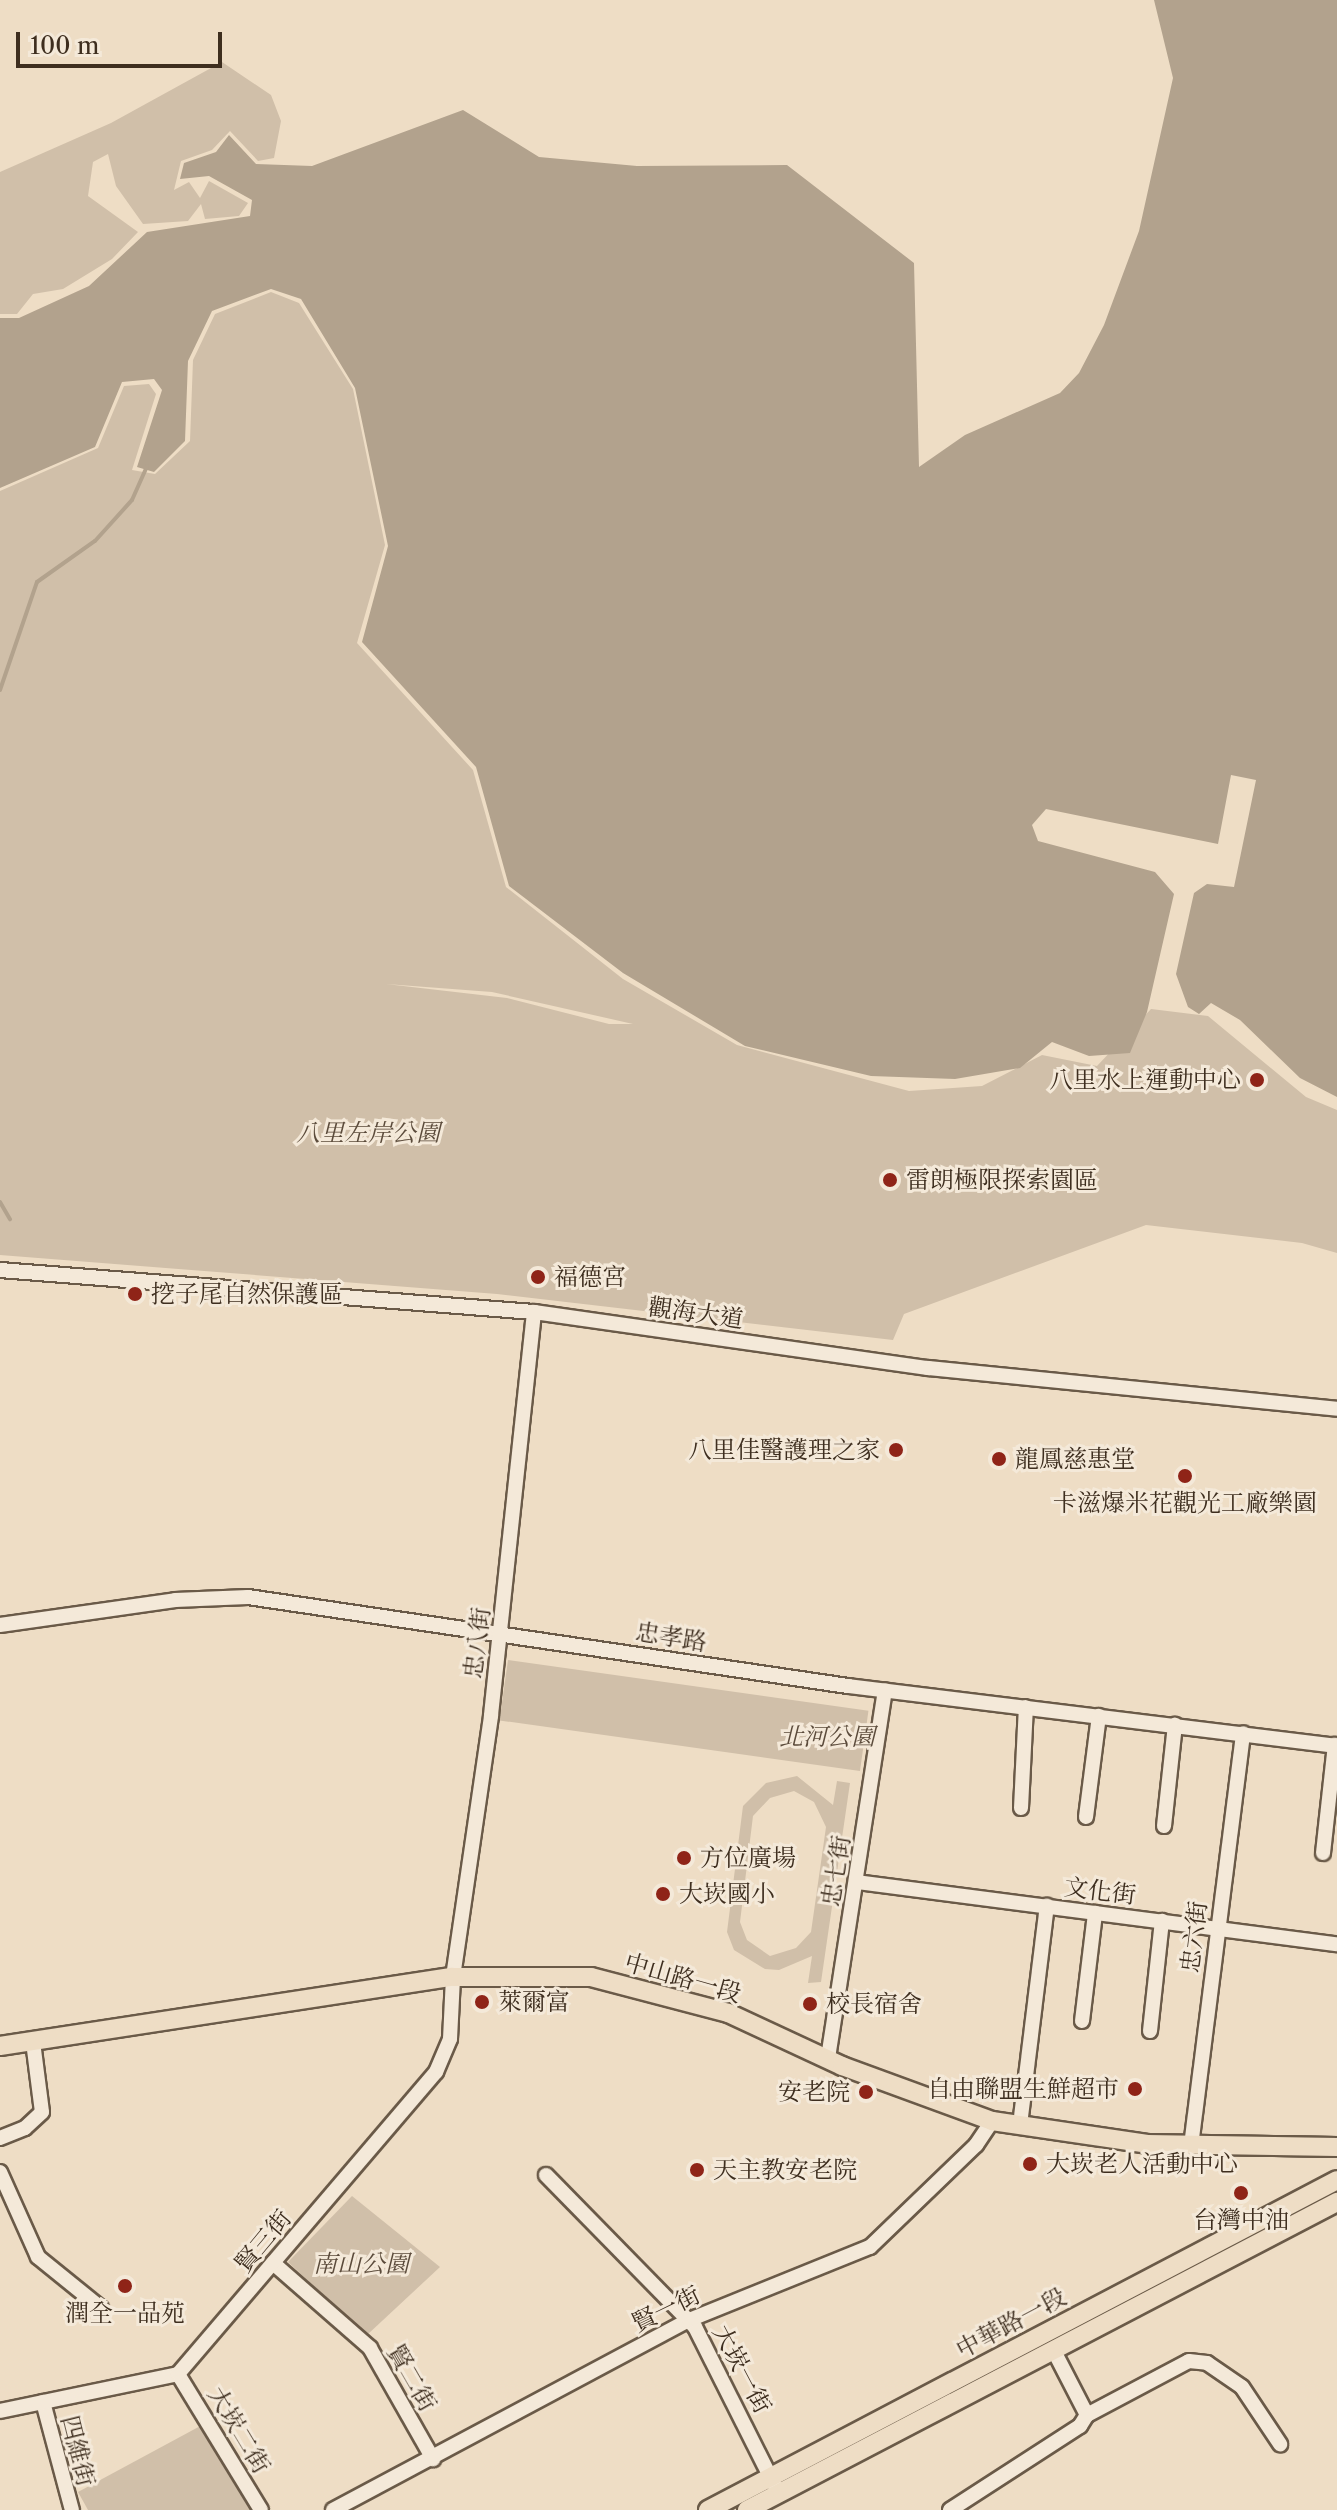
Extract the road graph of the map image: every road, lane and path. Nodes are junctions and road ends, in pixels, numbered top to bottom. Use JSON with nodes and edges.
{"nodes":[{"id":1,"x":0,"y":1270,"type":"edge"},
{"id":2,"x":534,"y":1312,"type":"junction"},
{"id":3,"x":1337,"y":1409,"type":"edge"},
{"id":4,"x":0,"y":1625,"type":"edge"},
{"id":5,"x":501,"y":1633,"type":"junction"},
{"id":6,"x":885,"y":1690,"type":"junction"},
{"id":7,"x":1026,"y":1707,"type":"junction"},
{"id":8,"x":1099,"y":1716,"type":"junction"},
{"id":9,"x":1175,"y":1725,"type":"junction"},
{"id":10,"x":1243,"y":1733,"type":"junction"},
{"id":11,"x":1336,"y":1746,"type":"edge"},
{"id":12,"x":1021,"y":1808,"type":"dead end"},
{"id":13,"x":1086,"y":1817,"type":"dead end"},
{"id":14,"x":1164,"y":1826,"type":"dead end"},
{"id":15,"x":1323,"y":1853,"type":"dead end"},
{"id":16,"x":857,"y":1882,"type":"junction"},
{"id":17,"x":1047,"y":1906,"type":"junction"},
{"id":18,"x":1095,"y":1913,"type":"junction"},
{"id":19,"x":1162,"y":1921,"type":"junction"},
{"id":20,"x":1218,"y":1928,"type":"junction"},
{"id":21,"x":1337,"y":1944,"type":"edge"},
{"id":22,"x":453,"y":1977,"type":"junction"},
{"id":23,"x":1082,"y":2021,"type":"dead end"},
{"id":24,"x":1150,"y":2031,"type":"dead end"},
{"id":25,"x":33,"y":2042,"type":"junction"},
{"id":26,"x":0,"y":2046,"type":"edge"},
{"id":27,"x":828,"y":2058,"type":"junction"},
{"id":28,"x":992,"y":2121,"type":"junction"},
{"id":29,"x":1020,"y":2125,"type":"junction"},
{"id":30,"x":0,"y":2138,"type":"edge"},
{"id":31,"x":1191,"y":2146,"type":"junction"},
{"id":32,"x":1337,"y":2147,"type":"edge"},
{"id":33,"x":0,"y":2174,"type":"edge"},
{"id":34,"x":546,"y":2175,"type":"dead end"},
{"id":35,"x":1337,"y":2180,"type":"edge"},
{"id":36,"x":1337,"y":2202,"type":"edge"},
{"id":37,"x":273,"y":2263,"type":"junction"},
{"id":38,"x":101,"y":2308,"type":"dead end"},
{"id":39,"x":689,"y":2320,"type":"junction"},
{"id":40,"x":1054,"y":2351,"type":"junction"},
{"id":41,"x":178,"y":2374,"type":"junction"},
{"id":42,"x":43,"y":2402,"type":"junction"},
{"id":43,"x":0,"y":2411,"type":"edge"},
{"id":44,"x":1087,"y":2415,"type":"junction"},
{"id":45,"x":1280,"y":2444,"type":"dead end"},
{"id":46,"x":433,"y":2459,"type":"junction"},
{"id":47,"x":775,"y":2486,"type":"junction"},
{"id":48,"x":714,"y":2509,"type":"edge"},
{"id":49,"x":72,"y":2510,"type":"edge"},
{"id":50,"x":261,"y":2510,"type":"edge"},
{"id":51,"x":333,"y":2510,"type":"edge"},
{"id":52,"x":747,"y":2510,"type":"edge"},
{"id":53,"x":950,"y":2510,"type":"edge"}],
"edges":[{"from":1,"to":2,"type":"street","name":"觀海大道"},
{"from":2,"to":3,"type":"street","name":"觀海大道"},
{"from":2,"to":5,"type":"street","name":"忠八街"},
{"from":4,"to":5,"type":"street","name":"忠孝路"},
{"from":5,"to":6,"type":"street","name":"忠孝路"},
{"from":5,"to":22,"type":"street","name":"忠八街"},
{"from":6,"to":7,"type":"street","name":"忠孝路"},
{"from":6,"to":16,"type":"street","name":"忠七街"},
{"from":7,"to":8,"type":"street","name":"忠孝路"},
{"from":7,"to":12,"type":"street"},
{"from":8,"to":9,"type":"street","name":"忠孝路"},
{"from":8,"to":13,"type":"street"},
{"from":9,"to":10,"type":"street","name":"忠孝路"},
{"from":9,"to":14,"type":"street"},
{"from":10,"to":11,"type":"street","name":"忠孝路"},
{"from":10,"to":20,"type":"street","name":"忠六街"},
{"from":11,"to":15,"type":"street"},
{"from":16,"to":17,"type":"street","name":"文化街"},
{"from":16,"to":27,"type":"street","name":"忠七街"},
{"from":17,"to":18,"type":"street","name":"文化街"},
{"from":17,"to":29,"type":"street"},
{"from":18,"to":19,"type":"street","name":"文化街"},
{"from":18,"to":23,"type":"street"},
{"from":19,"to":20,"type":"street","name":"文化街"},
{"from":19,"to":24,"type":"street"},
{"from":20,"to":21,"type":"street","name":"文化街"},
{"from":20,"to":31,"type":"street","name":"忠六街"},
{"from":22,"to":25,"type":"main road","name":"中山路一段"},
{"from":22,"to":27,"type":"main road","name":"中山路一段"},
{"from":22,"to":37,"type":"street","name":"賢三街"},
{"from":25,"to":26,"type":"main road","name":"中山路一段"},
{"from":25,"to":30,"type":"street"},
{"from":27,"to":28,"type":"main road","name":"中山路一段"},
{"from":28,"to":29,"type":"main road","name":"中山路一段"},
{"from":28,"to":39,"type":"street","name":"賢一街"},
{"from":29,"to":31,"type":"main road","name":"中山路一段"},
{"from":31,"to":32,"type":"main road","name":"中山路一段"},
{"from":33,"to":38,"type":"street"},
{"from":34,"to":39,"type":"street","name":"大崁一街"},
{"from":35,"to":47,"type":"main road","name":"中華路一段"},
{"from":36,"to":40,"type":"main road","name":"中華路一段"},
{"from":37,"to":41,"type":"street","name":"賢三街"},
{"from":37,"to":46,"type":"street","name":"賢二街"},
{"from":39,"to":46,"type":"street","name":"賢一街"},
{"from":39,"to":47,"type":"street","name":"大崁一街"},
{"from":40,"to":44,"type":"street"},
{"from":40,"to":47,"type":"main road","name":"中華路一段"},
{"from":41,"to":42,"type":"street"},
{"from":41,"to":50,"type":"street","name":"大崁二街"},
{"from":42,"to":43,"type":"street"},
{"from":42,"to":49,"type":"street","name":"四維街"},
{"from":44,"to":45,"type":"street"},
{"from":44,"to":53,"type":"street"},
{"from":46,"to":51,"type":"street","name":"賢一街"},
{"from":47,"to":48,"type":"main road","name":"中華路一段"},
{"from":47,"to":52,"type":"main road","name":"中華路一段"}]}
